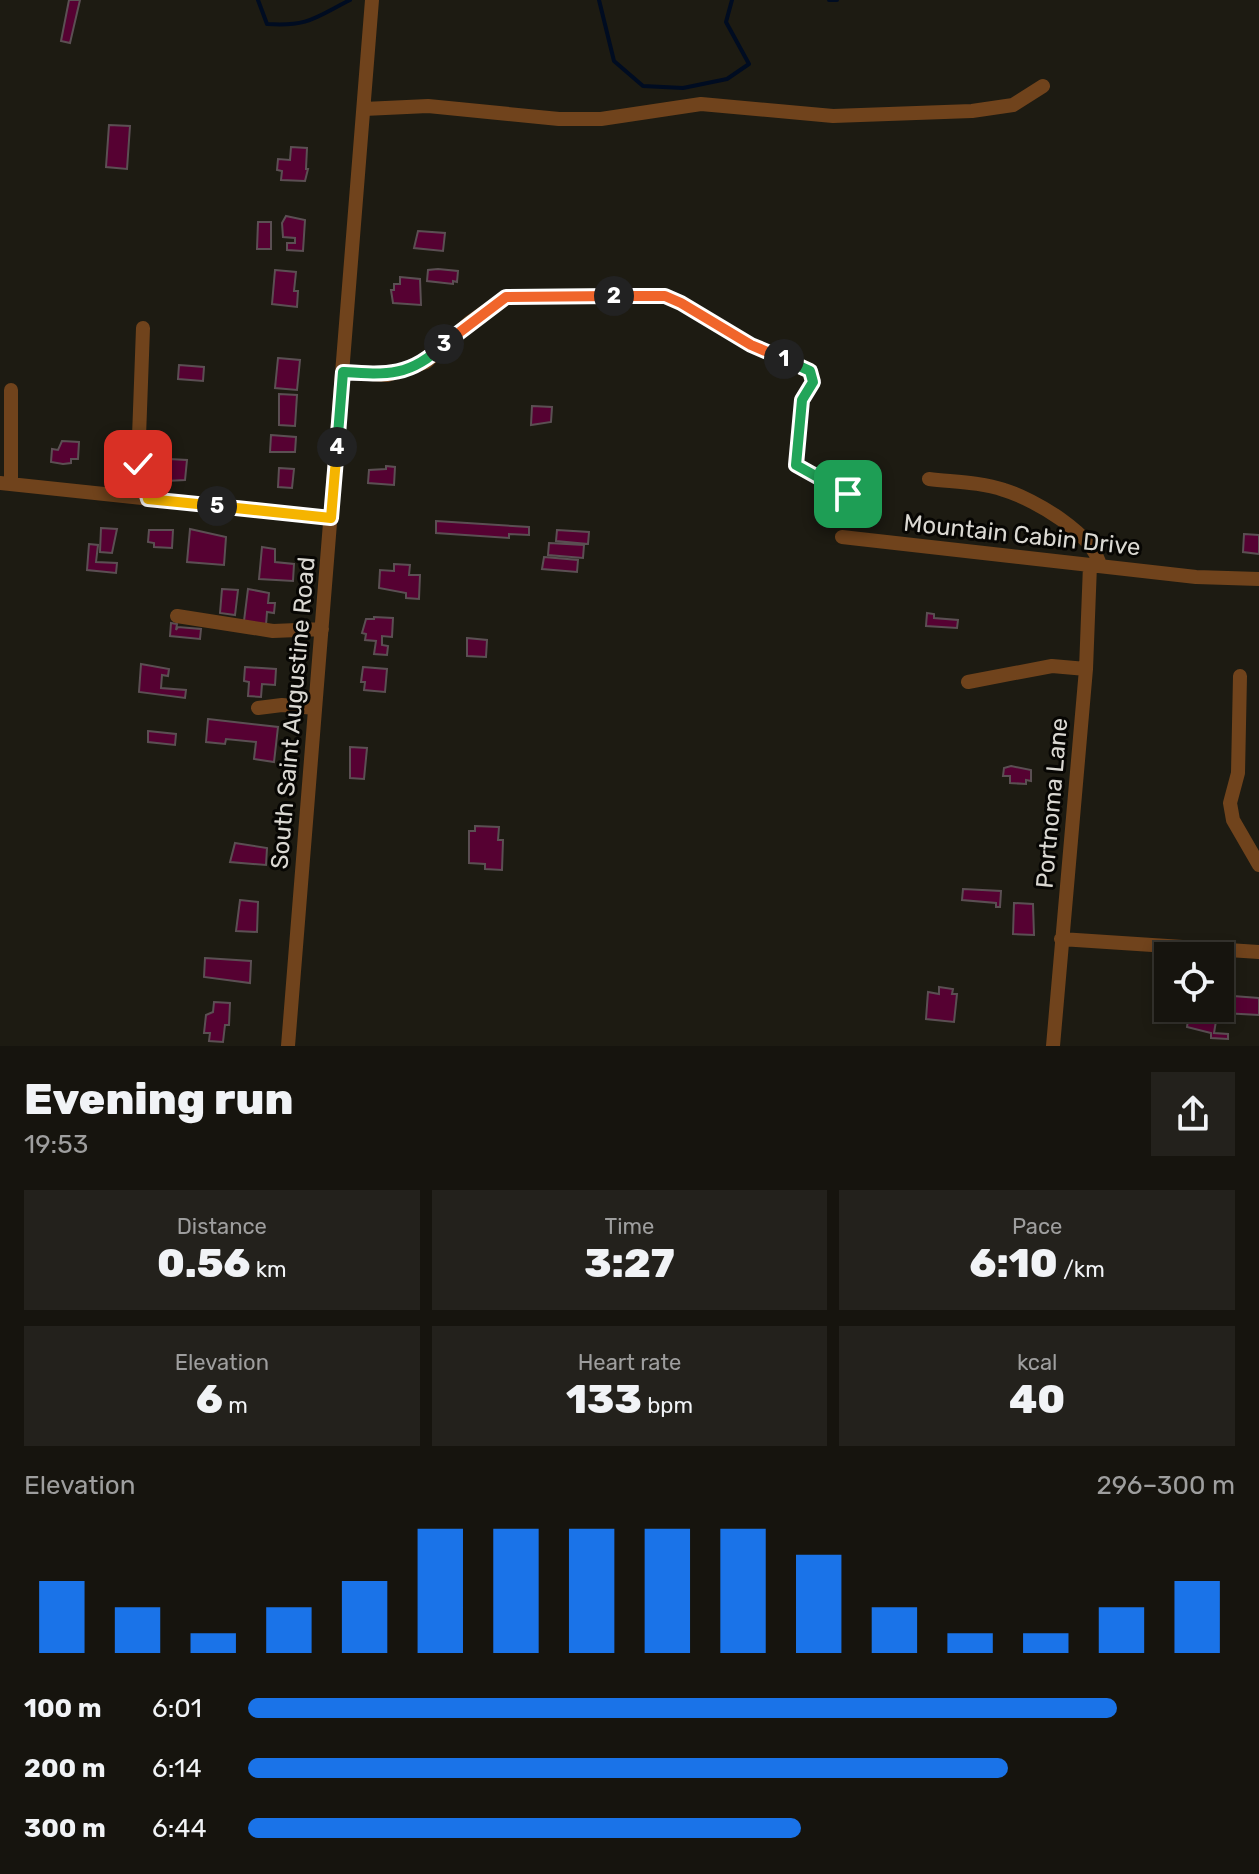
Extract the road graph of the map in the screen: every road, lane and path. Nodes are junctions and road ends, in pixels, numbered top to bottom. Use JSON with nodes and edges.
{"nodes":[{"id":1,"x":372,"y":0,"type":"edge"},
{"id":2,"x":1043,"y":86,"type":"dead end"},
{"id":3,"x":364,"y":109,"type":"junction"},
{"id":4,"x":143,"y":328,"type":"dead end"},
{"id":5,"x":343,"y":372,"type":"junction"},
{"id":6,"x":11,"y":390,"type":"dead end"},
{"id":7,"x":929,"y":479,"type":"dead end"},
{"id":8,"x":6,"y":484,"type":"edge"},
{"id":9,"x":848,"y":494,"type":"dead end"},
{"id":10,"x":148,"y":499,"type":"junction"},
{"id":11,"x":331,"y":518,"type":"junction"},
{"id":12,"x":842,"y":537,"type":"dead end"},
{"id":13,"x":1095,"y":565,"type":"junction"},
{"id":14,"x":1259,"y":579,"type":"edge"},
{"id":15,"x":177,"y":616,"type":"dead end"},
{"id":16,"x":322,"y":629,"type":"junction"},
{"id":17,"x":1086,"y":669,"type":"junction"},
{"id":18,"x":1240,"y":676,"type":"dead end"},
{"id":19,"x":968,"y":682,"type":"dead end"},
{"id":20,"x":258,"y":708,"type":"dead end"},
{"id":21,"x":315,"y":708,"type":"junction"},
{"id":22,"x":1259,"y":865,"type":"edge"},
{"id":23,"x":1061,"y":939,"type":"junction"},
{"id":24,"x":1259,"y":952,"type":"edge"},
{"id":25,"x":288,"y":1046,"type":"edge"},
{"id":26,"x":1053,"y":1046,"type":"edge"}],
"edges":[{"from":1,"to":3,"type":"street","name":"South Saint Augustine Road"},
{"from":2,"to":3,"type":"street"},
{"from":3,"to":5,"type":"street","name":"South Saint Augustine Road"},
{"from":4,"to":10,"type":"street"},
{"from":5,"to":9,"type":"street"},
{"from":5,"to":11,"type":"street","name":"South Saint Augustine Road"},
{"from":6,"to":8,"type":"street"},
{"from":7,"to":13,"type":"street"},
{"from":8,"to":10,"type":"street"},
{"from":10,"to":11,"type":"street"},
{"from":11,"to":16,"type":"street","name":"South Saint Augustine Road"},
{"from":12,"to":13,"type":"street","name":"Mountain Cabin Drive"},
{"from":13,"to":14,"type":"street","name":"Mountain Cabin Drive"},
{"from":13,"to":17,"type":"street","name":"Portnoma Lane"},
{"from":15,"to":16,"type":"street"},
{"from":16,"to":21,"type":"street","name":"South Saint Augustine Road"},
{"from":17,"to":19,"type":"street"},
{"from":17,"to":23,"type":"street","name":"Portnoma Lane"},
{"from":18,"to":22,"type":"street"},
{"from":20,"to":21,"type":"street"},
{"from":21,"to":25,"type":"street","name":"South Saint Augustine Road"},
{"from":23,"to":24,"type":"street"},
{"from":23,"to":26,"type":"street","name":"Portnoma Lane"}]}
